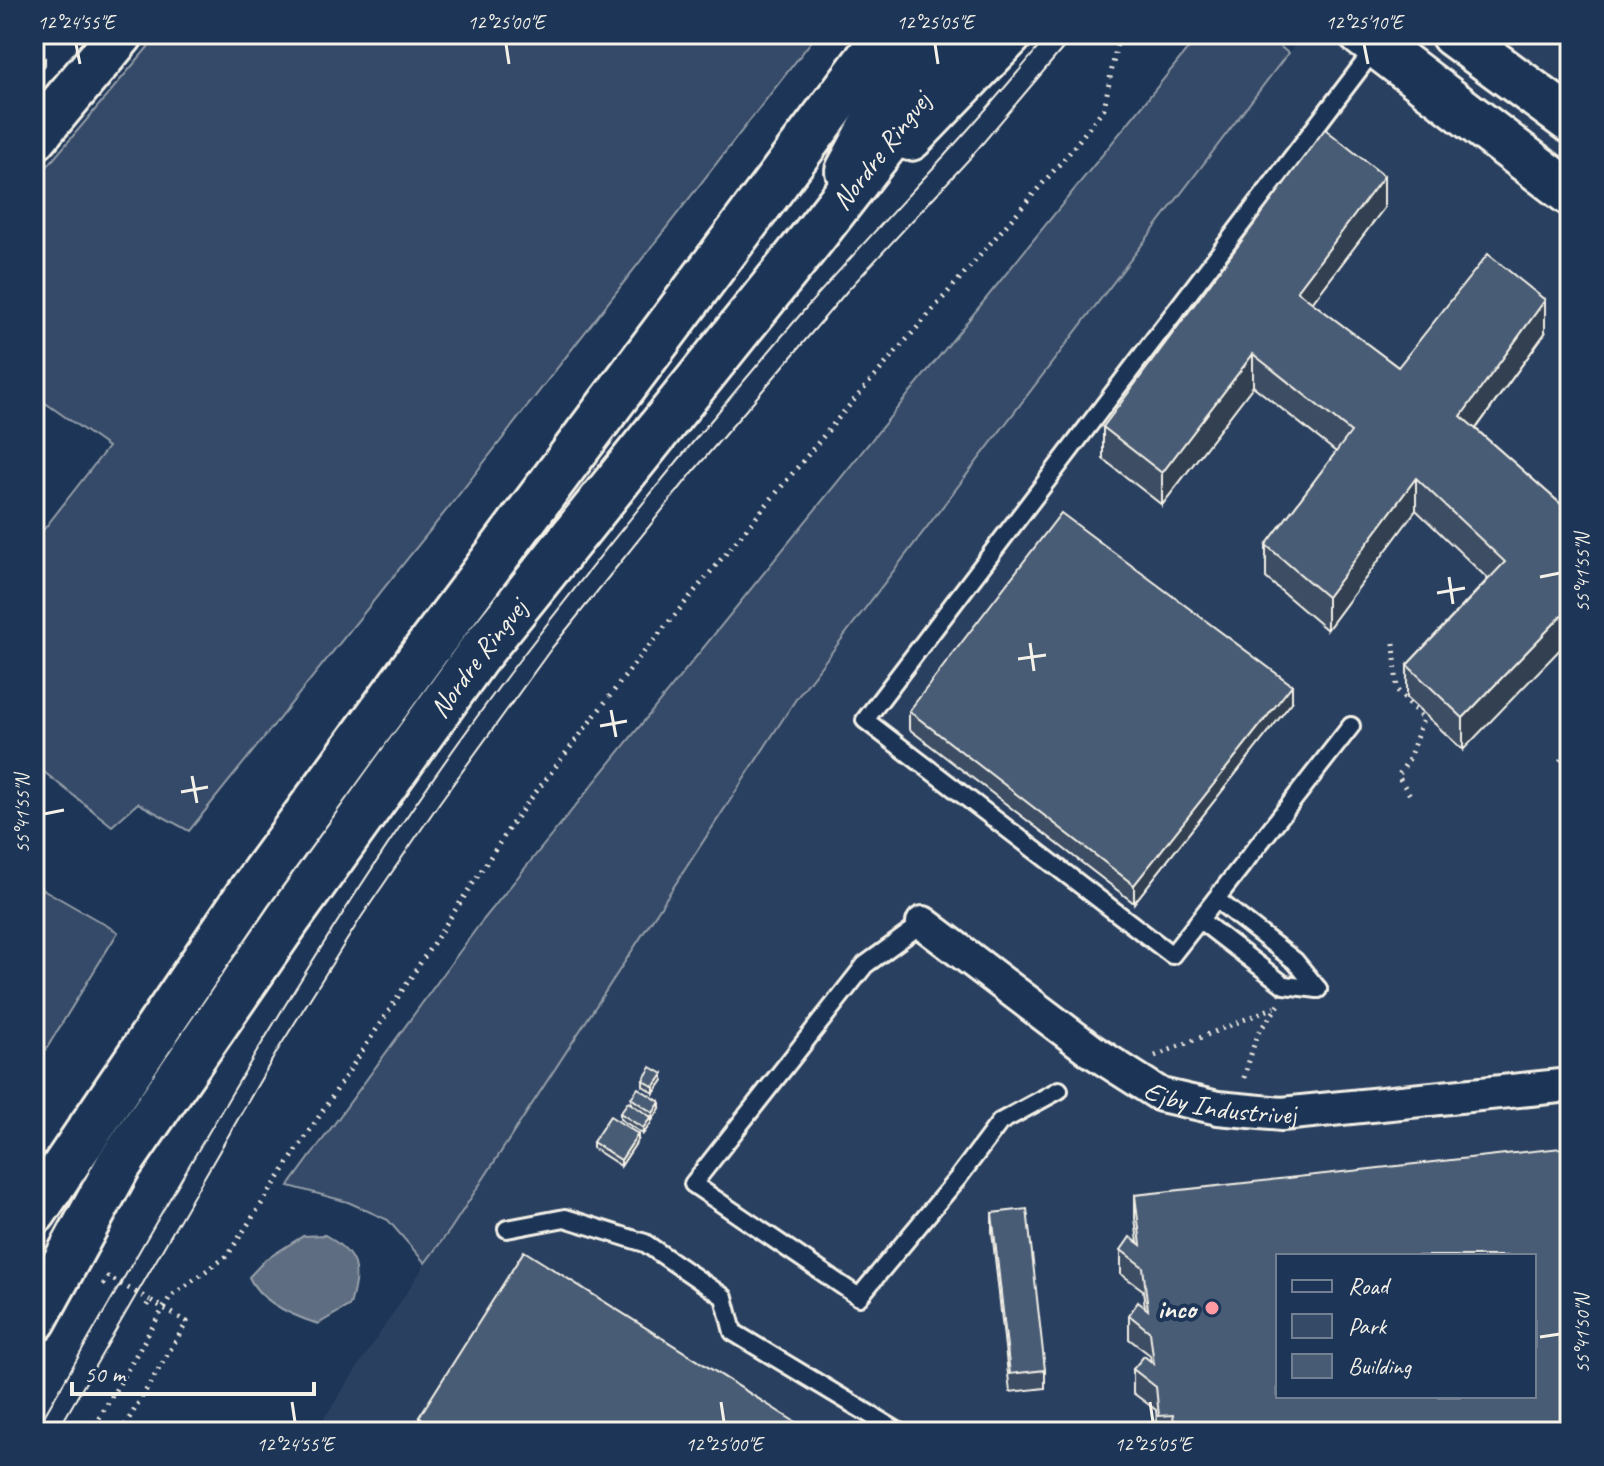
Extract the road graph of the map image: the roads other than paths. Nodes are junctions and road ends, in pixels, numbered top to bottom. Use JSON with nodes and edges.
{"nodes":[{"id":1,"x":121,"y":34,"type":"edge"},
{"id":2,"x":887,"y":34,"type":"edge"},
{"id":3,"x":932,"y":34,"type":"edge"},
{"id":4,"x":971,"y":34,"type":"edge"},
{"id":5,"x":1010,"y":34,"type":"edge"},
{"id":6,"x":1453,"y":34,"type":"edge"},
{"id":7,"x":1369,"y":40,"type":"edge"},
{"id":8,"x":1570,"y":120,"type":"edge"},
{"id":9,"x":34,"y":138,"type":"edge"},
{"id":10,"x":1570,"y":193,"type":"edge"},
{"id":11,"x":813,"y":237,"type":"junction"},
{"id":12,"x":1351,"y":726,"type":"dead end"},
{"id":13,"x":1216,"y":899,"type":"junction"},
{"id":14,"x":1200,"y":920,"type":"junction"},
{"id":15,"x":923,"y":923,"type":"joint"},
{"id":16,"x":1570,"y":1085,"type":"edge"},
{"id":17,"x":1059,"y":1090,"type":"dead end"},
{"id":18,"x":34,"y":1212,"type":"edge"},
{"id":19,"x":507,"y":1229,"type":"dead end"},
{"id":20,"x":34,"y":1320,"type":"edge"},
{"id":21,"x":899,"y":1432,"type":"edge"}],
"edges":[{"from":1,"to":9,"type":"main road"},
{"from":2,"to":18,"type":"main road","name":"Nordre Ringvej"},
{"from":3,"to":11,"type":"main road"},
{"from":4,"to":11,"type":"main road","name":"Nordre Ringvej"},
{"from":5,"to":11,"type":"main road"},
{"from":6,"to":8,"type":"main road"},
{"from":7,"to":10,"type":"main road"},
{"from":7,"to":14,"type":"lane"},
{"from":11,"to":20,"type":"main road","name":"Nordre Ringvej"},
{"from":12,"to":13,"type":"lane"},
{"from":13,"to":14,"type":"lane"},
{"from":13,"to":14,"type":"lane"},
{"from":15,"to":16,"type":"street","name":"Ejby Industrivej"},
{"from":15,"to":17,"type":"lane"},
{"from":19,"to":21,"type":"lane"}]}
